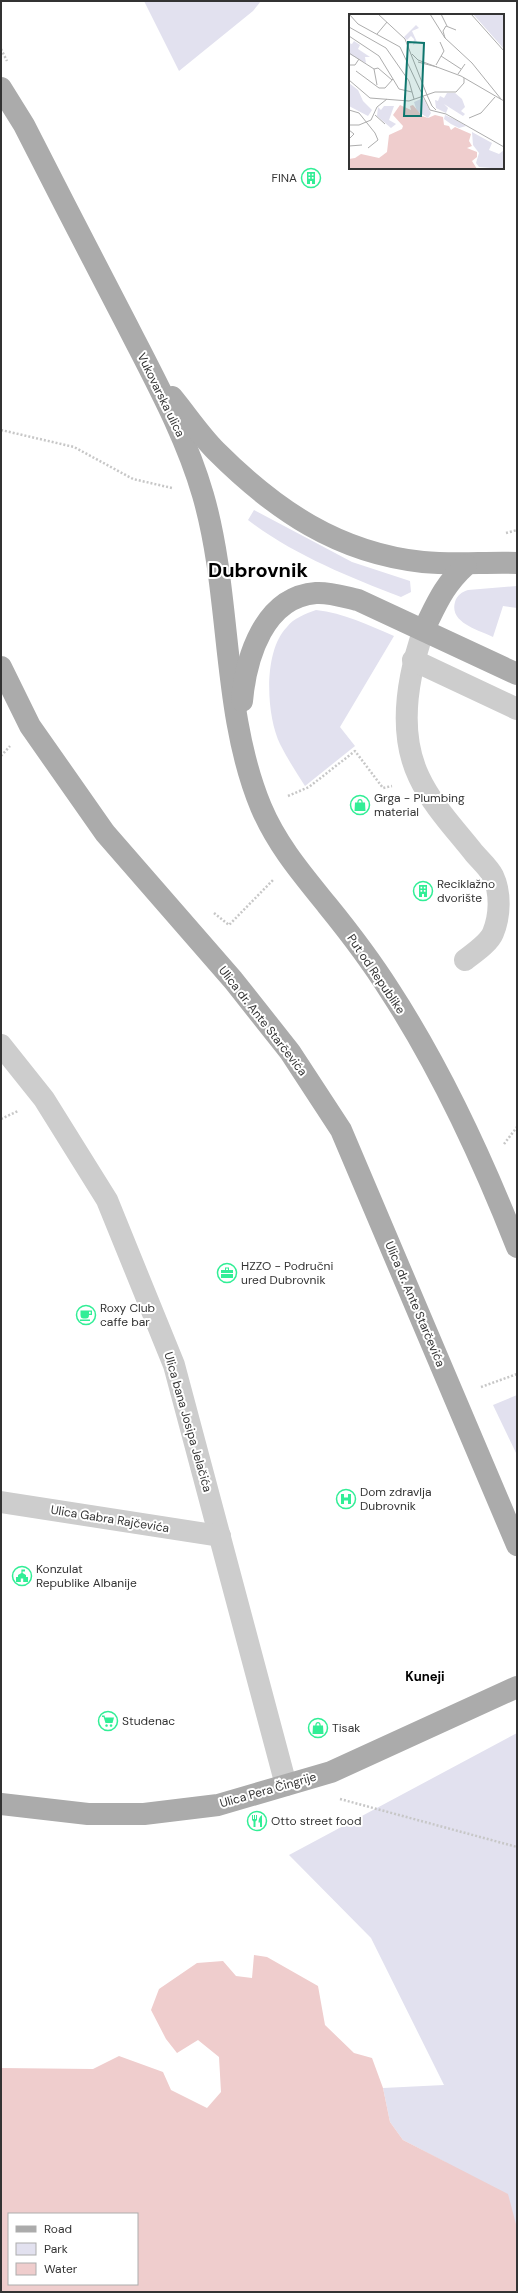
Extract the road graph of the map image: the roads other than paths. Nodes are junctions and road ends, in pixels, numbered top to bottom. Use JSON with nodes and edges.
{"nodes":[{"id":1,"x":1,"y":88,"type":"edge"},
{"id":2,"x":150,"y":369,"type":"junction"},
{"id":3,"x":517,"y":563,"type":"edge"},
{"id":4,"x":466,"y":565,"type":"junction"},
{"id":5,"x":424,"y":629,"type":"junction"},
{"id":6,"x":413,"y":660,"type":"junction"},
{"id":7,"x":1,"y":667,"type":"edge"},
{"id":8,"x":517,"y":674,"type":"edge"},
{"id":9,"x":517,"y":709,"type":"edge"},
{"id":10,"x":240,"y":730,"type":"junction"},
{"id":11,"x":465,"y":960,"type":"dead end"},
{"id":12,"x":1,"y":1045,"type":"edge"},
{"id":13,"x":517,"y":1247,"type":"edge"},
{"id":14,"x":1,"y":1502,"type":"edge"},
{"id":15,"x":220,"y":1536,"type":"junction"},
{"id":16,"x":517,"y":1545,"type":"edge"},
{"id":17,"x":517,"y":1687,"type":"edge"},
{"id":18,"x":286,"y":1785,"type":"junction"},
{"id":19,"x":1,"y":1804,"type":"edge"}],
"edges":[{"from":1,"to":2,"type":"main road","name":"Vukovarska ulica"},
{"from":2,"to":4,"type":"main road"},
{"from":2,"to":10,"type":"main road","name":"Vukovarska ulica"},
{"from":3,"to":4,"type":"main road"},
{"from":4,"to":5,"type":"main road"},
{"from":5,"to":6,"type":"street"},
{"from":5,"to":8,"type":"main road"},
{"from":5,"to":10,"type":"main road"},
{"from":6,"to":9,"type":"street"},
{"from":6,"to":11,"type":"street"},
{"from":7,"to":16,"type":"main road","name":"Ulica dr. Ante Starčevića"},
{"from":10,"to":13,"type":"main road","name":"Put od Republike"},
{"from":12,"to":15,"type":"street","name":"Ulica bana Josipa Jelačića"},
{"from":14,"to":15,"type":"street","name":"Ulica Gabra Rajčevića"},
{"from":15,"to":18,"type":"street","name":"Ulica bana Josipa Jelačića"},
{"from":17,"to":18,"type":"main road","name":"Ulica Pera Čingrije"},
{"from":18,"to":19,"type":"main road","name":"Ulica Pera Čingrije"}]}
